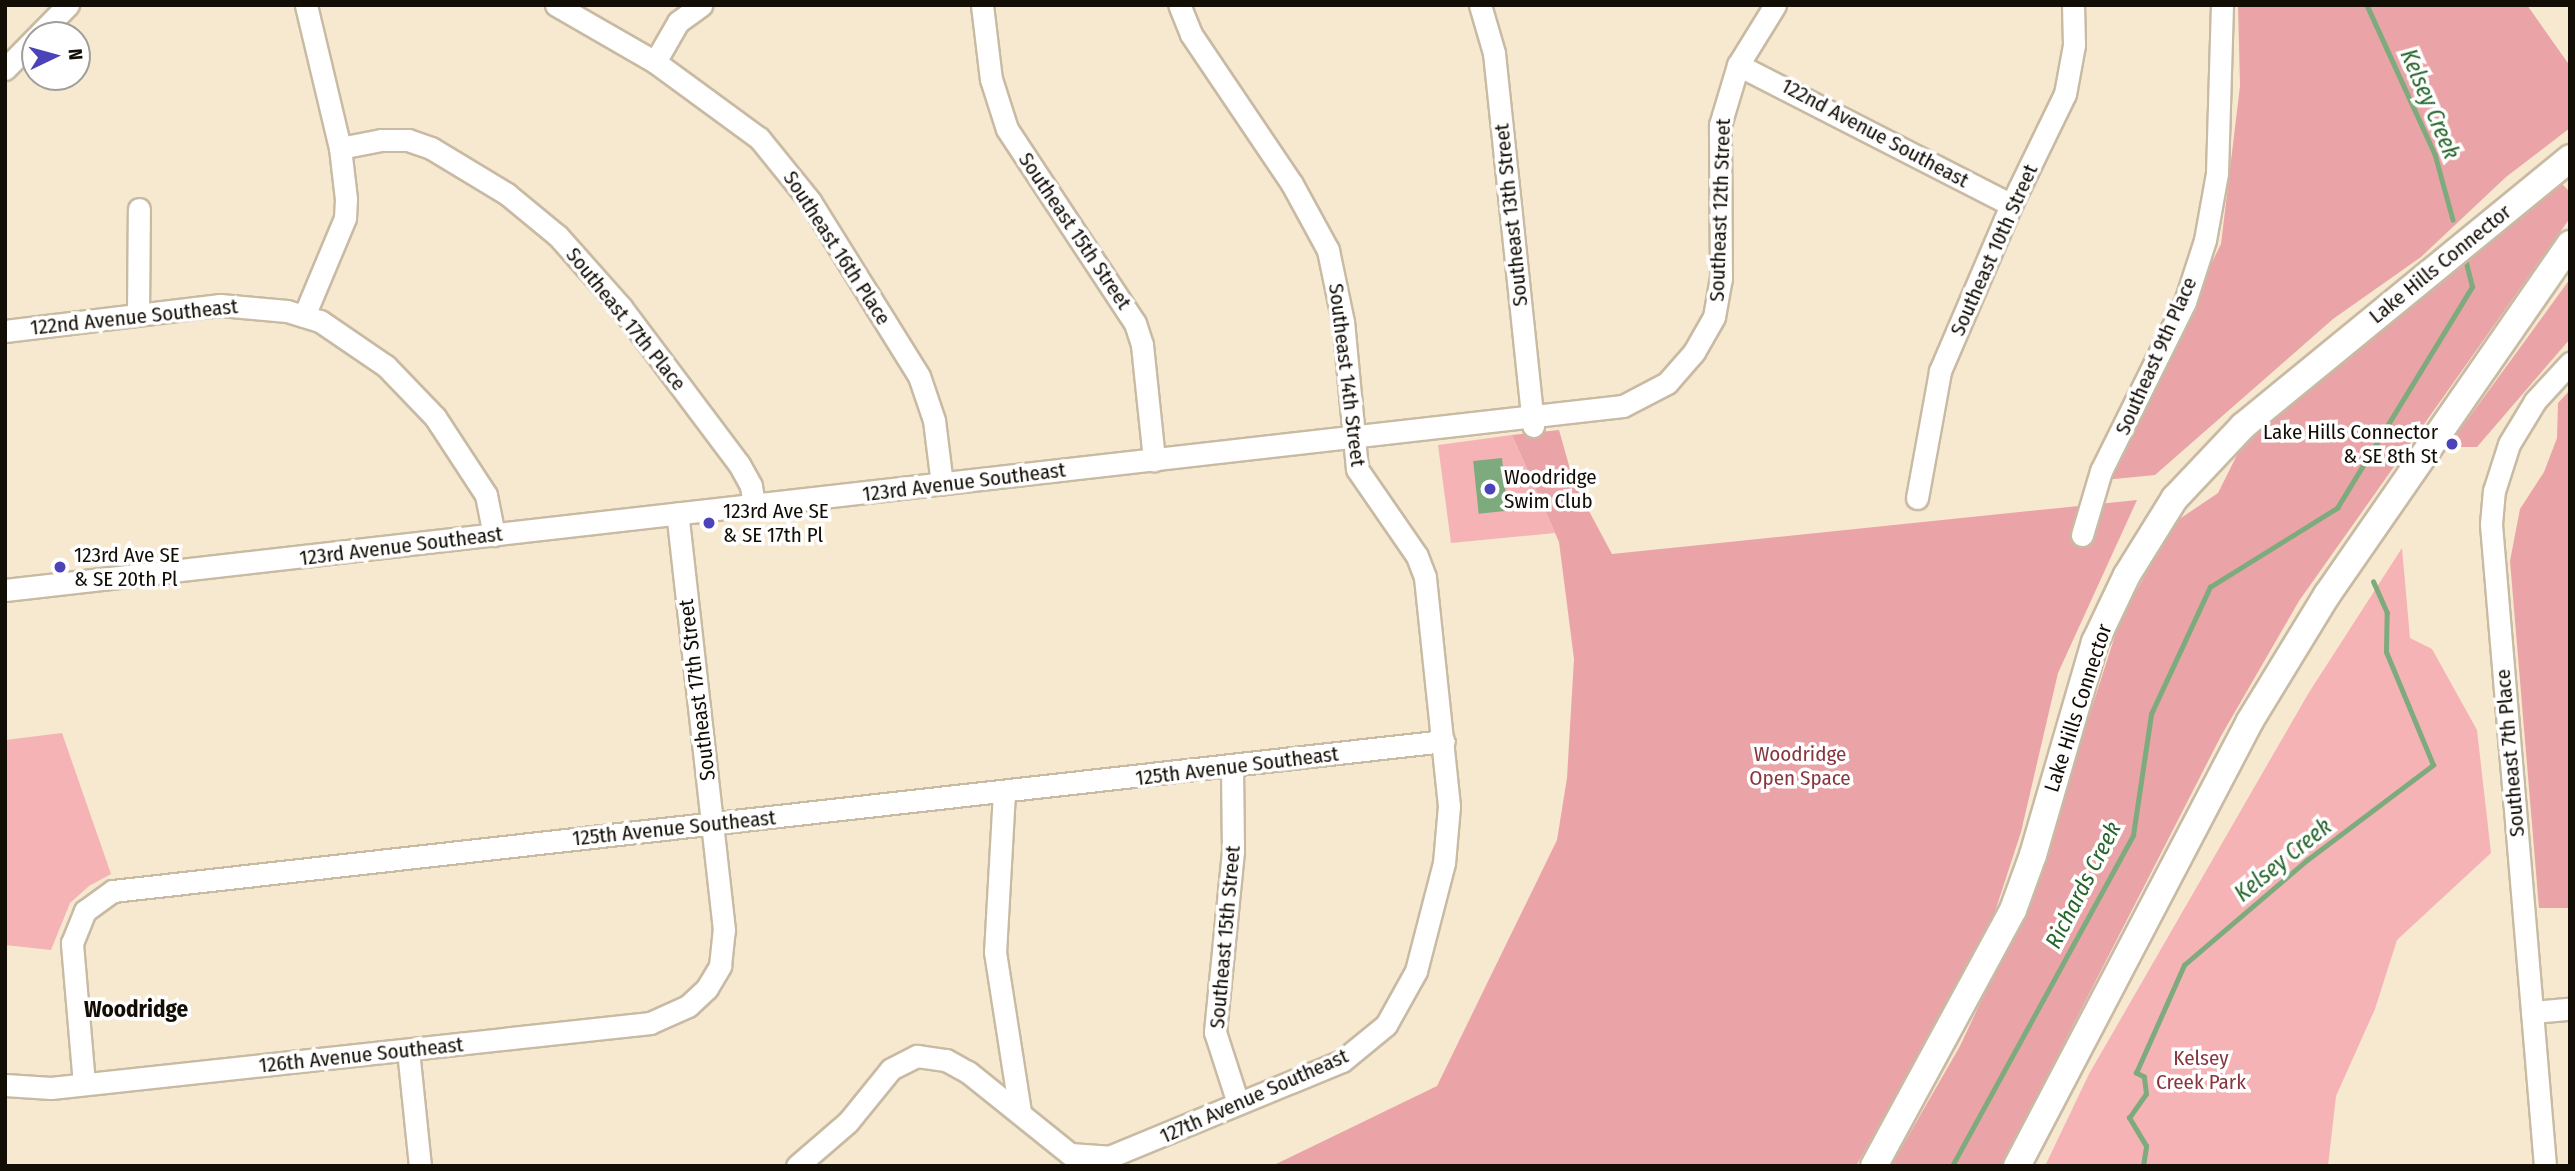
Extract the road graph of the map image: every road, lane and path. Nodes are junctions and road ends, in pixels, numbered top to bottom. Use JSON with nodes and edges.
{"nodes":[{"id":1,"x":68,"y":5,"type":"edge"},
{"id":2,"x":306,"y":5,"type":"edge"},
{"id":3,"x":556,"y":5,"type":"edge"},
{"id":4,"x":701,"y":5,"type":"edge"},
{"id":5,"x":982,"y":5,"type":"edge"},
{"id":6,"x":1179,"y":5,"type":"edge"},
{"id":7,"x":1480,"y":5,"type":"edge"},
{"id":8,"x":1775,"y":5,"type":"edge"},
{"id":9,"x":2073,"y":5,"type":"edge"},
{"id":10,"x":2222,"y":5,"type":"edge"},
{"id":11,"x":655,"y":62,"type":"junction"},
{"id":12,"x":1738,"y":65,"type":"junction"},
{"id":13,"x":5,"y":69,"type":"edge"},
{"id":14,"x":340,"y":148,"type":"junction"},
{"id":15,"x":2570,"y":158,"type":"edge"},
{"id":16,"x":2011,"y":205,"type":"junction"},
{"id":17,"x":139,"y":209,"type":"dead end"},
{"id":18,"x":2570,"y":244,"type":"edge"},
{"id":19,"x":138,"y":314,"type":"junction"},
{"id":20,"x":304,"y":316,"type":"junction"},
{"id":21,"x":5,"y":331,"type":"edge"},
{"id":22,"x":2570,"y":363,"type":"edge"},
{"id":23,"x":1667,"y":383,"type":"joint"},
{"id":24,"x":1532,"y":422,"type":"junction"},
{"id":25,"x":1353,"y":439,"type":"junction"},
{"id":26,"x":1154,"y":460,"type":"junction"},
{"id":27,"x":943,"y":484,"type":"junction"},
{"id":28,"x":1917,"y":498,"type":"dead end"},
{"id":29,"x":754,"y":506,"type":"junction"},
{"id":30,"x":677,"y":514,"type":"junction"},
{"id":31,"x":494,"y":535,"type":"junction"},
{"id":32,"x":2082,"y":535,"type":"dead end"},
{"id":33,"x":5,"y":590,"type":"edge"},
{"id":34,"x":1444,"y":741,"type":"junction"},
{"id":35,"x":1232,"y":768,"type":"junction"},
{"id":36,"x":1004,"y":792,"type":"junction"},
{"id":37,"x":713,"y":824,"type":"junction"},
{"id":38,"x":1428,"y":933,"type":"joint"},
{"id":39,"x":707,"y":988,"type":"joint"},
{"id":40,"x":2570,"y":1009,"type":"edge"},
{"id":41,"x":2532,"y":1012,"type":"junction"},
{"id":42,"x":408,"y":1050,"type":"junction"},
{"id":43,"x":84,"y":1084,"type":"junction"},
{"id":44,"x":5,"y":1085,"type":"edge"},
{"id":45,"x":1238,"y":1103,"type":"junction"},
{"id":46,"x":1020,"y":1111,"type":"junction"},
{"id":47,"x":420,"y":1166,"type":"edge"},
{"id":48,"x":797,"y":1166,"type":"edge"},
{"id":49,"x":1874,"y":1166,"type":"edge"},
{"id":50,"x":2017,"y":1166,"type":"edge"},
{"id":51,"x":2545,"y":1166,"type":"edge"}],
"edges":[{"from":1,"to":13,"type":"street"},
{"from":2,"to":14,"type":"street"},
{"from":3,"to":11,"type":"street","name":"Southeast 16th Place"},
{"from":4,"to":11,"type":"street"},
{"from":5,"to":26,"type":"street","name":"Southeast 15th Street"},
{"from":6,"to":25,"type":"street","name":"Southeast 14th Street"},
{"from":7,"to":24,"type":"street","name":"Southeast 13th Street"},
{"from":8,"to":12,"type":"street","name":"Southeast 12th Street"},
{"from":9,"to":16,"type":"street","name":"Southeast 10th Street"},
{"from":10,"to":32,"type":"street","name":"Southeast 9th Place"},
{"from":11,"to":27,"type":"street","name":"Southeast 16th Place"},
{"from":12,"to":16,"type":"street","name":"122nd Avenue Southeast"},
{"from":12,"to":23,"type":"street","name":"Southeast 12th Street"},
{"from":14,"to":20,"type":"street"},
{"from":14,"to":29,"type":"street","name":"Southeast 17th Place"},
{"from":15,"to":49,"type":"main road","name":"Lake Hills Connector"},
{"from":16,"to":28,"type":"street","name":"Southeast 10th Street"},
{"from":17,"to":19,"type":"street"},
{"from":18,"to":50,"type":"main road"},
{"from":19,"to":20,"type":"street","name":"122nd Avenue Southeast"},
{"from":19,"to":21,"type":"street","name":"122nd Avenue Southeast"},
{"from":20,"to":31,"type":"street","name":"122nd Avenue Southeast"},
{"from":22,"to":41,"type":"street","name":"Southeast 7th Place"},
{"from":23,"to":24,"type":"street","name":"123rd Avenue Southeast"},
{"from":24,"to":25,"type":"street","name":"123rd Avenue Southeast"},
{"from":25,"to":26,"type":"street","name":"123rd Avenue Southeast"},
{"from":25,"to":34,"type":"street","name":"Southeast 14th Street"},
{"from":26,"to":27,"type":"street","name":"123rd Avenue Southeast"},
{"from":27,"to":29,"type":"street","name":"123rd Avenue Southeast"},
{"from":29,"to":30,"type":"street","name":"123rd Avenue Southeast"},
{"from":30,"to":31,"type":"street","name":"123rd Avenue Southeast"},
{"from":30,"to":37,"type":"street","name":"Southeast 17th Street"},
{"from":31,"to":33,"type":"street","name":"123rd Avenue Southeast"},
{"from":34,"to":35,"type":"street","name":"125th Avenue Southeast"},
{"from":34,"to":38,"type":"street","name":"Southeast 14th Street"},
{"from":35,"to":36,"type":"street","name":"125th Avenue Southeast"},
{"from":35,"to":45,"type":"street","name":"Southeast 15th Street"},
{"from":36,"to":37,"type":"street","name":"125th Avenue Southeast"},
{"from":36,"to":46,"type":"street"},
{"from":37,"to":39,"type":"street","name":"Southeast 17th Street"},
{"from":37,"to":43,"type":"street","name":"125th Avenue Southeast"},
{"from":38,"to":45,"type":"street","name":"127th Avenue Southeast"},
{"from":39,"to":42,"type":"street","name":"126th Avenue Southeast"},
{"from":40,"to":41,"type":"street"},
{"from":41,"to":51,"type":"street","name":"Southeast 7th Place"},
{"from":42,"to":43,"type":"street","name":"126th Avenue Southeast"},
{"from":42,"to":47,"type":"street"},
{"from":43,"to":44,"type":"street","name":"126th Avenue Southeast"},
{"from":45,"to":46,"type":"street","name":"127th Avenue Southeast"},
{"from":46,"to":48,"type":"street","name":"127th Avenue Southeast"}]}
